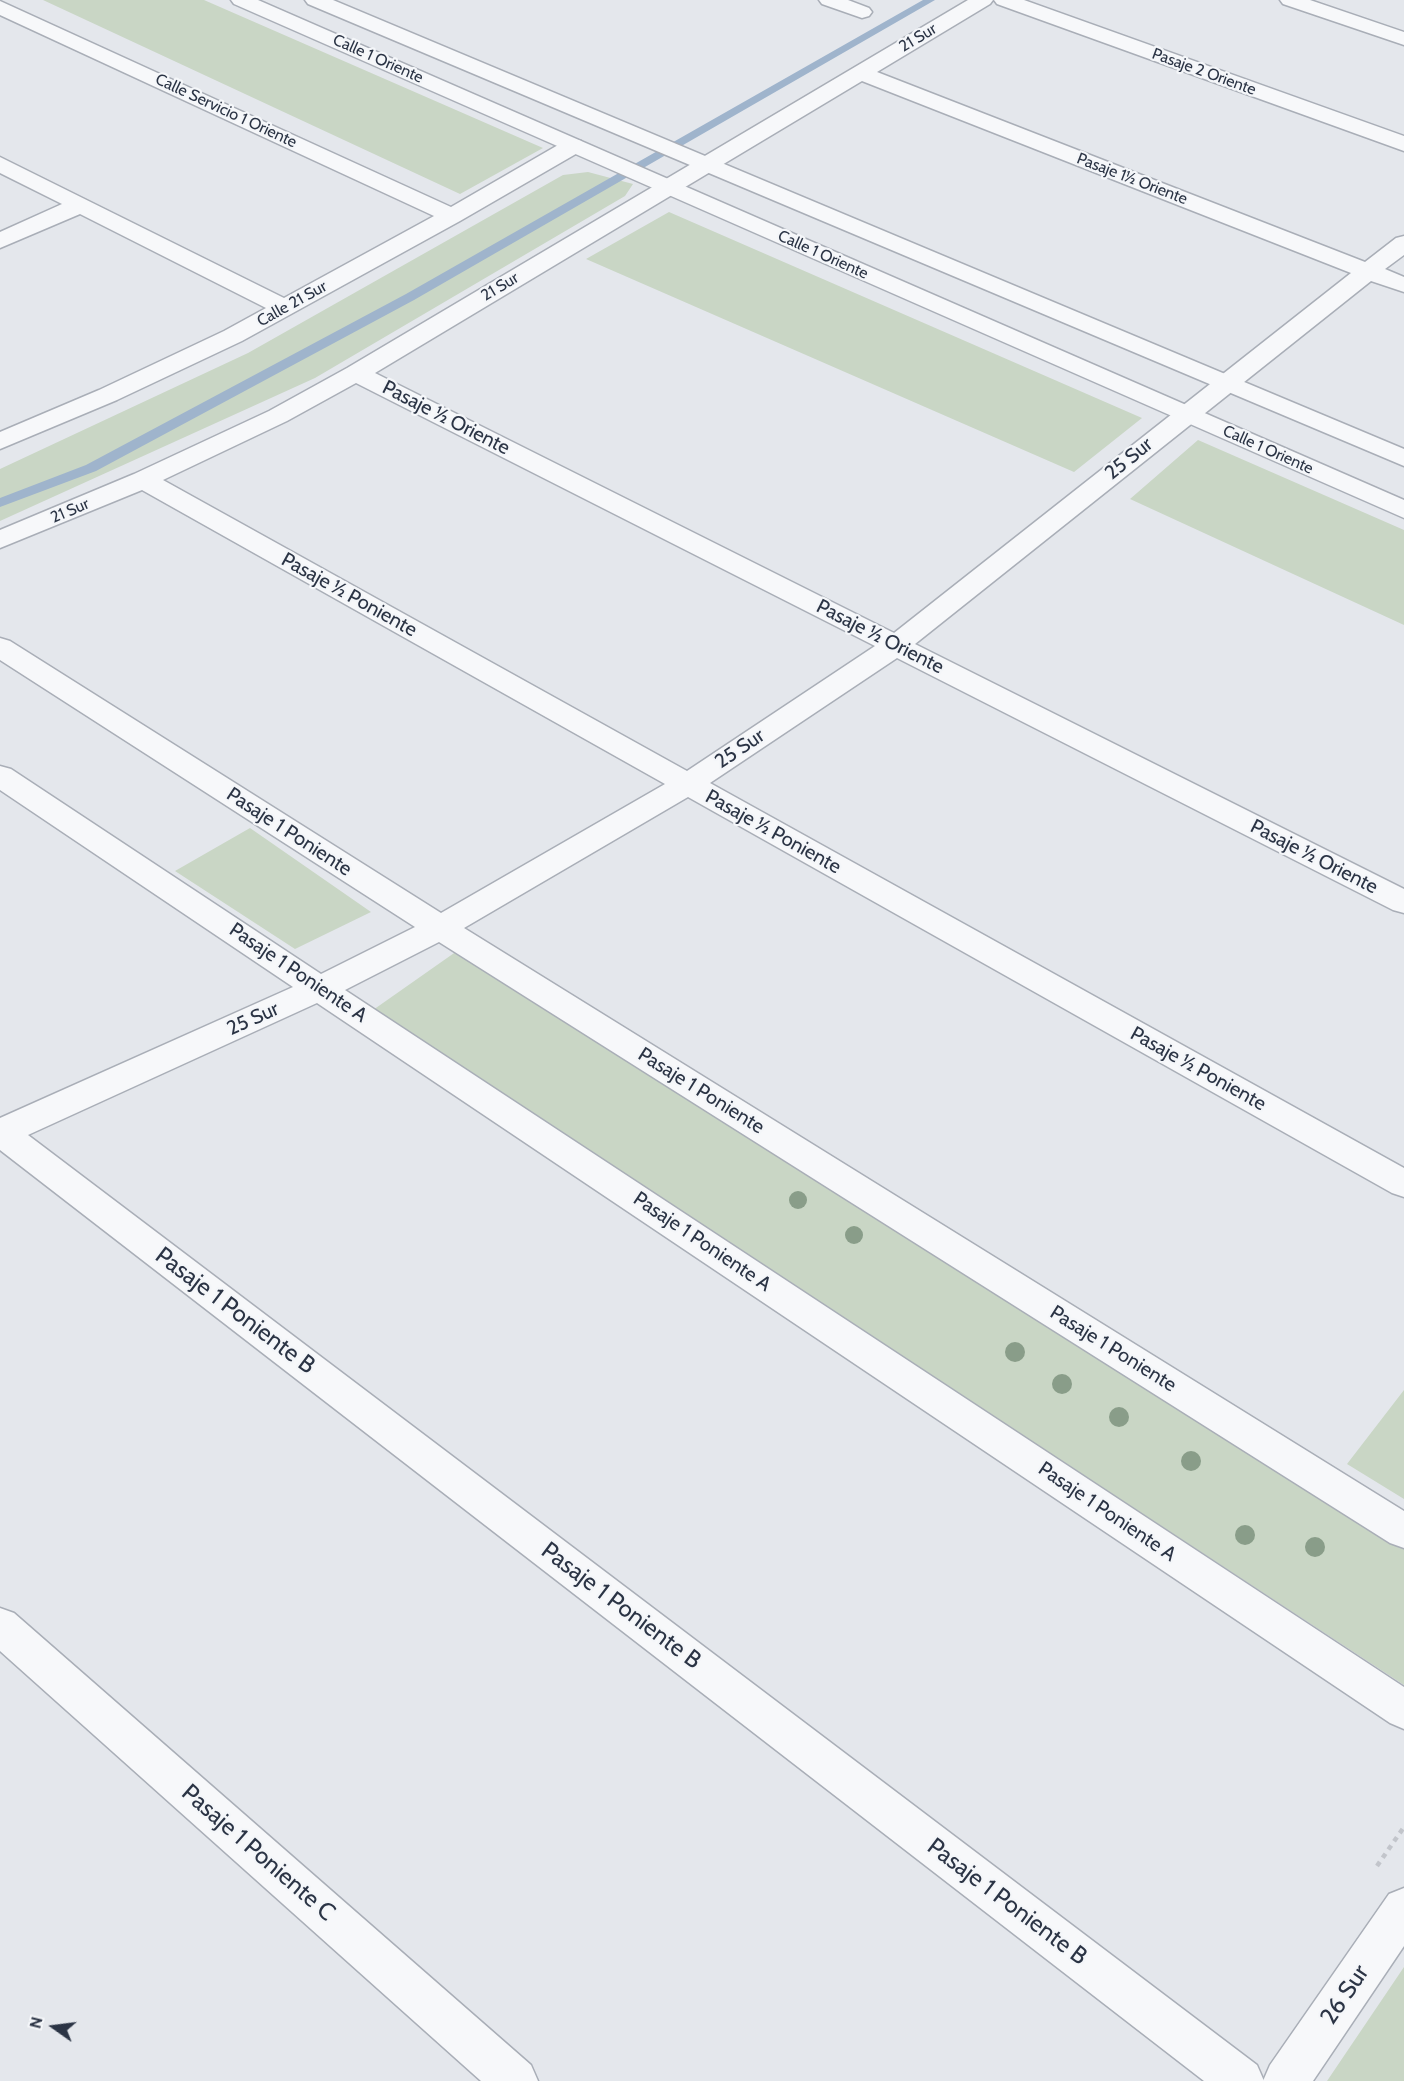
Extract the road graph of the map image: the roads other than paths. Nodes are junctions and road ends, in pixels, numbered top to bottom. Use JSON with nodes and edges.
{"nodes":[{"id":1,"x":242,"y":0,"type":"edge"},
{"id":2,"x":315,"y":0,"type":"edge"},
{"id":3,"x":829,"y":0,"type":"edge"},
{"id":4,"x":983,"y":0,"type":"edge"},
{"id":5,"x":1004,"y":0,"type":"edge"},
{"id":6,"x":1290,"y":0,"type":"edge"},
{"id":7,"x":0,"y":7,"type":"edge"},
{"id":8,"x":862,"y":12,"type":"dead end"},
{"id":9,"x":1404,"y":39,"type":"edge"},
{"id":10,"x":860,"y":73,"type":"junction"},
{"id":11,"x":1404,"y":144,"type":"edge"},
{"id":12,"x":573,"y":146,"type":"junction"},
{"id":13,"x":0,"y":164,"type":"edge"},
{"id":14,"x":706,"y":164,"type":"junction"},
{"id":15,"x":667,"y":187,"type":"junction"},
{"id":16,"x":80,"y":205,"type":"junction"},
{"id":17,"x":452,"y":216,"type":"junction"},
{"id":18,"x":0,"y":241,"type":"edge"},
{"id":19,"x":1404,"y":243,"type":"edge"},
{"id":20,"x":1368,"y":271,"type":"junction"},
{"id":21,"x":1404,"y":285,"type":"edge"},
{"id":22,"x":284,"y":308,"type":"junction"},
{"id":23,"x":356,"y":373,"type":"junction"},
{"id":24,"x":1227,"y":382,"type":"junction"},
{"id":25,"x":1186,"y":414,"type":"junction"},
{"id":26,"x":0,"y":441,"type":"edge"},
{"id":27,"x":1404,"y":458,"type":"edge"},
{"id":28,"x":143,"y":480,"type":"junction"},
{"id":29,"x":1404,"y":510,"type":"edge"},
{"id":30,"x":0,"y":540,"type":"edge"},
{"id":31,"x":896,"y":645,"type":"junction"},
{"id":32,"x":0,"y":647,"type":"edge"},
{"id":33,"x":0,"y":776,"type":"edge"},
{"id":34,"x":688,"y":784,"type":"junction"},
{"id":35,"x":1404,"y":902,"type":"edge"},
{"id":36,"x":440,"y":928,"type":"junction"},
{"id":37,"x":321,"y":988,"type":"junction"},
{"id":38,"x":0,"y":1133,"type":"edge"},
{"id":39,"x":1404,"y":1184,"type":"edge"},
{"id":40,"x":1404,"y":1531,"type":"edge"},
{"id":41,"x":0,"y":1626,"type":"edge"},
{"id":42,"x":1404,"y":1710,"type":"edge"},
{"id":43,"x":1404,"y":1909,"type":"edge"},
{"id":44,"x":515,"y":2081,"type":"edge"},
{"id":45,"x":1241,"y":2081,"type":"edge"},
{"id":46,"x":1286,"y":2081,"type":"edge"}],
"edges":[{"from":1,"to":12,"type":"street","name":"Calle 1 Oriente"},
{"from":2,"to":14,"type":"street","name":"Calle 1 Oriente"},
{"from":3,"to":8,"type":"street"},
{"from":4,"to":10,"type":"street","name":"21 Sur"},
{"from":5,"to":11,"type":"street","name":"Pasaje 2 Oriente"},
{"from":6,"to":9,"type":"street"},
{"from":7,"to":17,"type":"street","name":"Calle Servicio 1 Oriente"},
{"from":10,"to":14,"type":"street","name":"21 Sur"},
{"from":10,"to":20,"type":"street","name":"Pasaje 1½ Oriente"},
{"from":12,"to":15,"type":"street","name":"Calle 1 Oriente"},
{"from":12,"to":17,"type":"street","name":"Calle 21 Sur"},
{"from":13,"to":16,"type":"street"},
{"from":14,"to":15,"type":"street","name":"21 Sur"},
{"from":14,"to":24,"type":"street","name":"Calle 1 Oriente"},
{"from":15,"to":23,"type":"street","name":"21 Sur"},
{"from":15,"to":25,"type":"street","name":"Calle 1 Oriente"},
{"from":16,"to":18,"type":"street"},
{"from":16,"to":22,"type":"street"},
{"from":17,"to":22,"type":"street","name":"Calle 21 Sur"},
{"from":19,"to":20,"type":"street","name":"25 Sur"},
{"from":20,"to":21,"type":"street","name":"Pasaje 1½ Oriente"},
{"from":20,"to":24,"type":"street","name":"25 Sur"},
{"from":22,"to":26,"type":"street","name":"Calle 21 Sur"},
{"from":23,"to":28,"type":"street","name":"21 Sur"},
{"from":23,"to":31,"type":"street","name":"Pasaje ½ Oriente"},
{"from":24,"to":25,"type":"street","name":"25 Sur"},
{"from":24,"to":27,"type":"street","name":"Calle 1 Oriente"},
{"from":25,"to":29,"type":"street","name":"Calle 1 Oriente"},
{"from":25,"to":31,"type":"street","name":"25 Sur"},
{"from":28,"to":30,"type":"street","name":"21 Sur"},
{"from":28,"to":34,"type":"street","name":"Pasaje ½ Poniente"},
{"from":31,"to":34,"type":"street","name":"25 Sur"},
{"from":31,"to":35,"type":"street","name":"Pasaje ½ Oriente"},
{"from":32,"to":36,"type":"street","name":"Pasaje 1 Poniente"},
{"from":33,"to":37,"type":"street","name":"Pasaje 1 Poniente A"},
{"from":34,"to":36,"type":"street","name":"25 Sur"},
{"from":34,"to":39,"type":"street","name":"Pasaje ½ Poniente"},
{"from":36,"to":37,"type":"street","name":"25 Sur"},
{"from":36,"to":40,"type":"street","name":"Pasaje 1 Poniente"},
{"from":37,"to":38,"type":"street","name":"25 Sur"},
{"from":37,"to":42,"type":"street","name":"Pasaje 1 Poniente A"},
{"from":38,"to":45,"type":"street","name":"Pasaje 1 Poniente B"},
{"from":41,"to":44,"type":"street","name":"Pasaje 1 Poniente C"},
{"from":43,"to":46,"type":"street","name":"26 Sur"}]}
